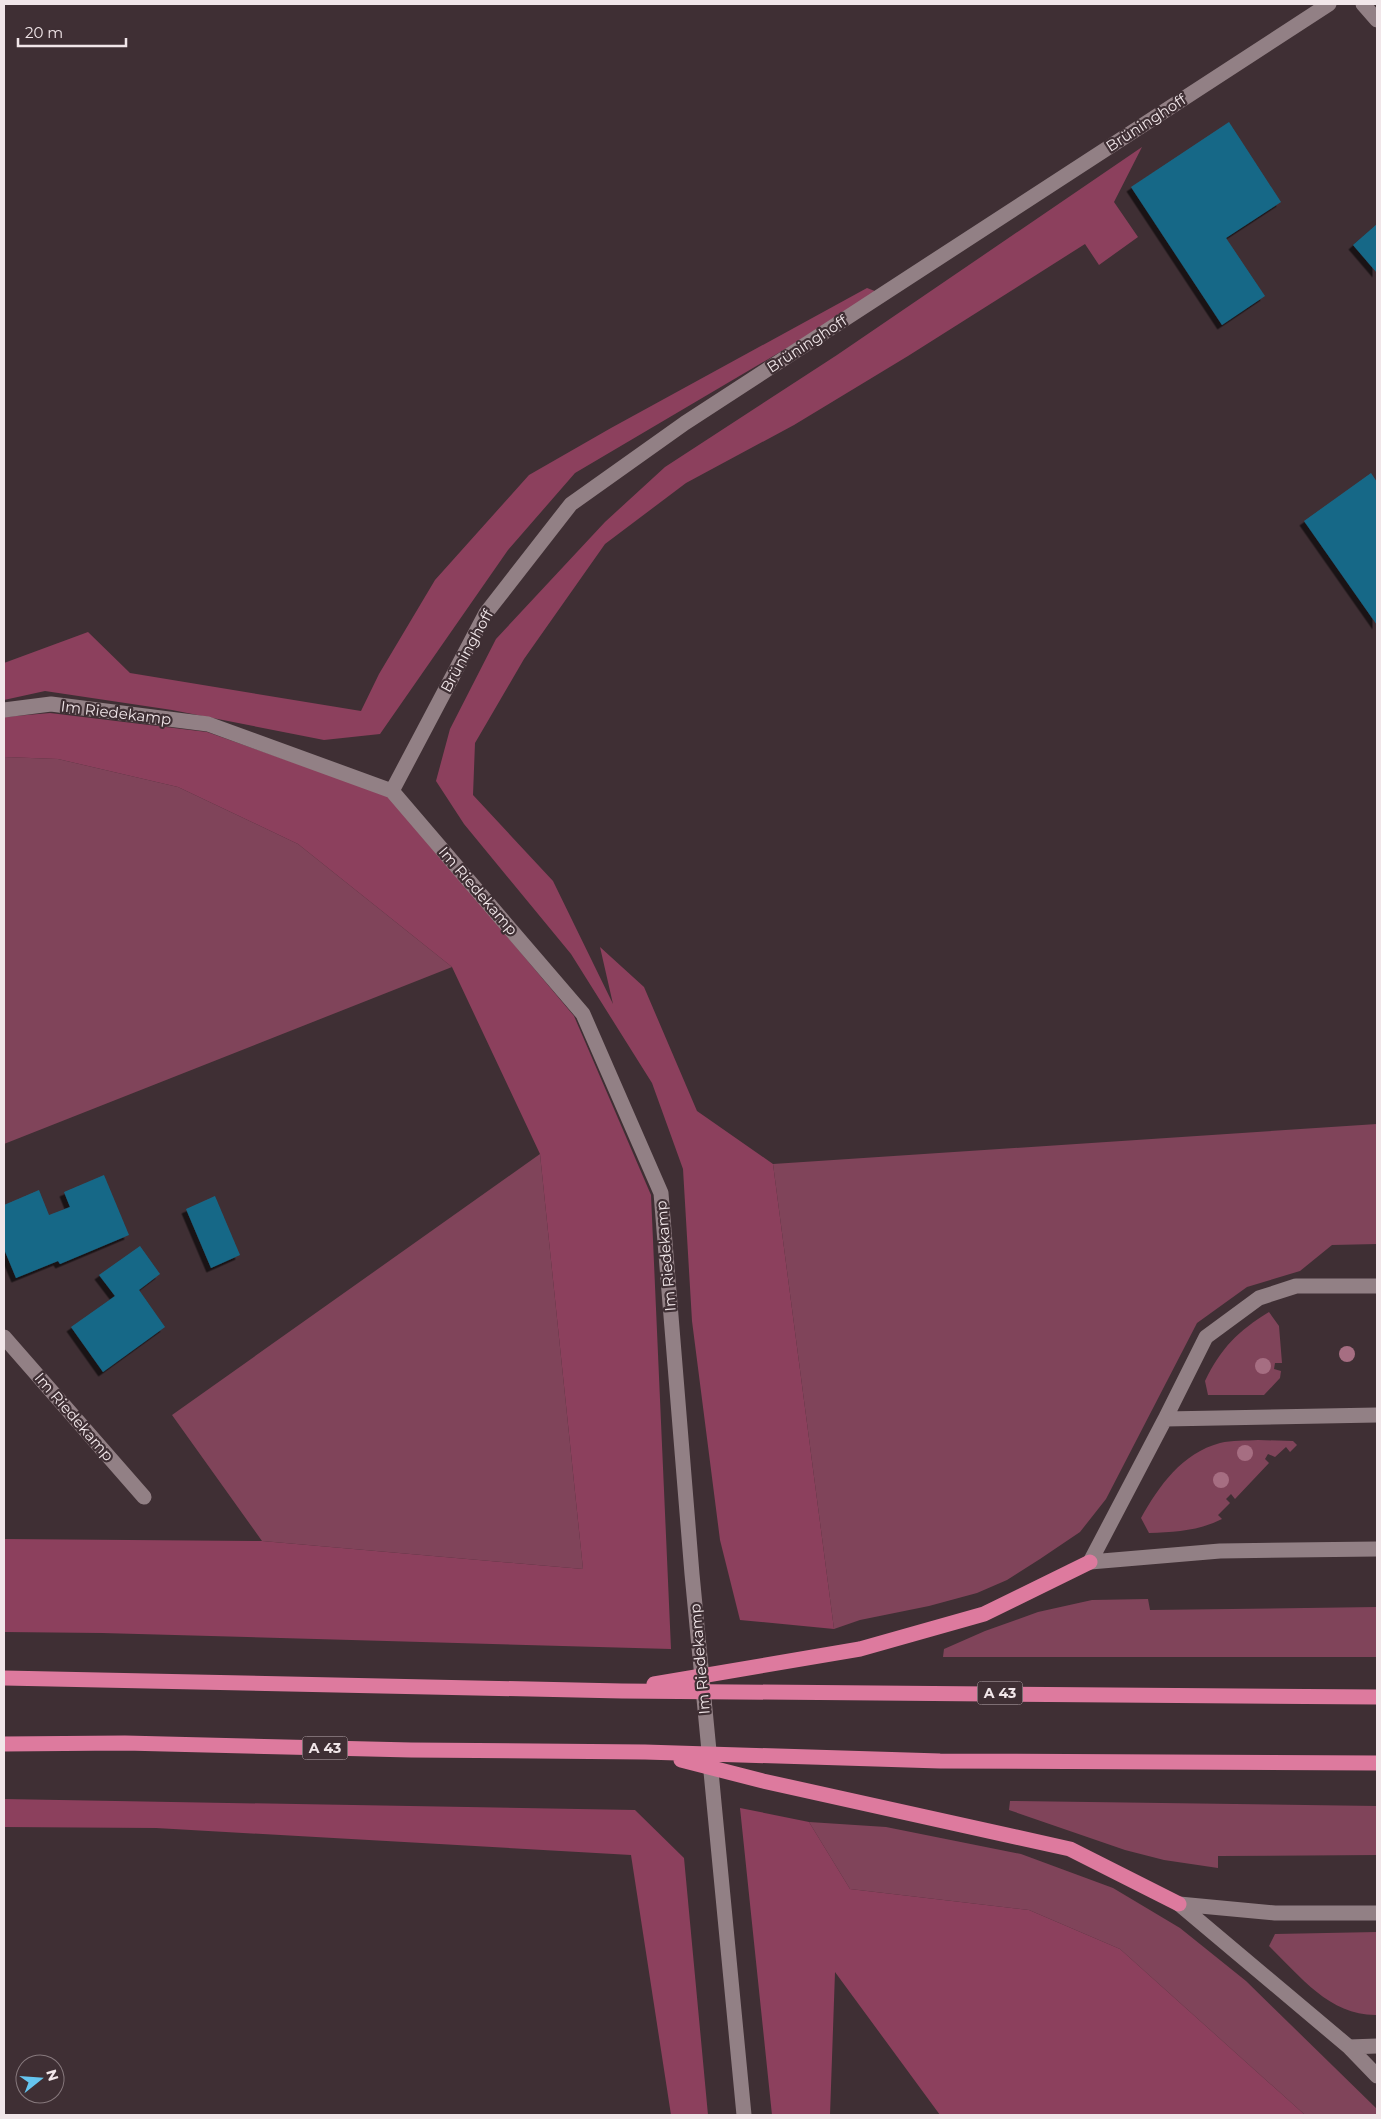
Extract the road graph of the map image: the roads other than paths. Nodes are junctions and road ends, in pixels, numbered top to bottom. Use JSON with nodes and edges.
{"nodes":[{"id":1,"x":1330,"y":4,"type":"edge"},
{"id":2,"x":1363,"y":4,"type":"edge"},
{"id":3,"x":1377,"y":20,"type":"edge"},
{"id":4,"x":4,"y":710,"type":"edge"},
{"id":5,"x":392,"y":790,"type":"junction"},
{"id":6,"x":1377,"y":1286,"type":"edge"},
{"id":7,"x":4,"y":1337,"type":"edge"},
{"id":8,"x":1377,"y":1416,"type":"edge"},
{"id":9,"x":1165,"y":1420,"type":"junction"},
{"id":10,"x":144,"y":1497,"type":"dead end"},
{"id":11,"x":1377,"y":1549,"type":"edge"},
{"id":12,"x":1090,"y":1562,"type":"junction"},
{"id":13,"x":4,"y":1678,"type":"edge"},
{"id":14,"x":622,"y":1691,"type":"junction"},
{"id":15,"x":1377,"y":1697,"type":"edge"},
{"id":16,"x":4,"y":1744,"type":"edge"},
{"id":17,"x":646,"y":1752,"type":"junction"},
{"id":18,"x":1377,"y":1763,"type":"edge"},
{"id":19,"x":1179,"y":1904,"type":"junction"},
{"id":20,"x":1377,"y":1913,"type":"edge"},
{"id":21,"x":1377,"y":2046,"type":"edge"},
{"id":22,"x":1349,"y":2047,"type":"junction"},
{"id":23,"x":1377,"y":2076,"type":"edge"},
{"id":24,"x":744,"y":2115,"type":"edge"}],
"edges":[{"from":1,"to":5,"type":"street","name":"Brüninghoff"},
{"from":2,"to":3,"type":"street"},
{"from":4,"to":5,"type":"street","name":"Im Riedekamp"},
{"from":5,"to":24,"type":"street","name":"Im Riedekamp"},
{"from":6,"to":9,"type":"street"},
{"from":7,"to":10,"type":"street","name":"Im Riedekamp"},
{"from":8,"to":9,"type":"street"},
{"from":9,"to":12,"type":"street"},
{"from":11,"to":12,"type":"street"},
{"from":12,"to":14,"type":"highway"},
{"from":13,"to":14,"type":"highway","number":"A 43"},
{"from":14,"to":15,"type":"highway","number":"A 43"},
{"from":16,"to":17,"type":"highway","number":"A 43"},
{"from":17,"to":18,"type":"highway","number":"A 43"},
{"from":17,"to":19,"type":"highway"},
{"from":19,"to":20,"type":"street"},
{"from":19,"to":22,"type":"street"},
{"from":21,"to":22,"type":"street"},
{"from":22,"to":23,"type":"street"}]}
